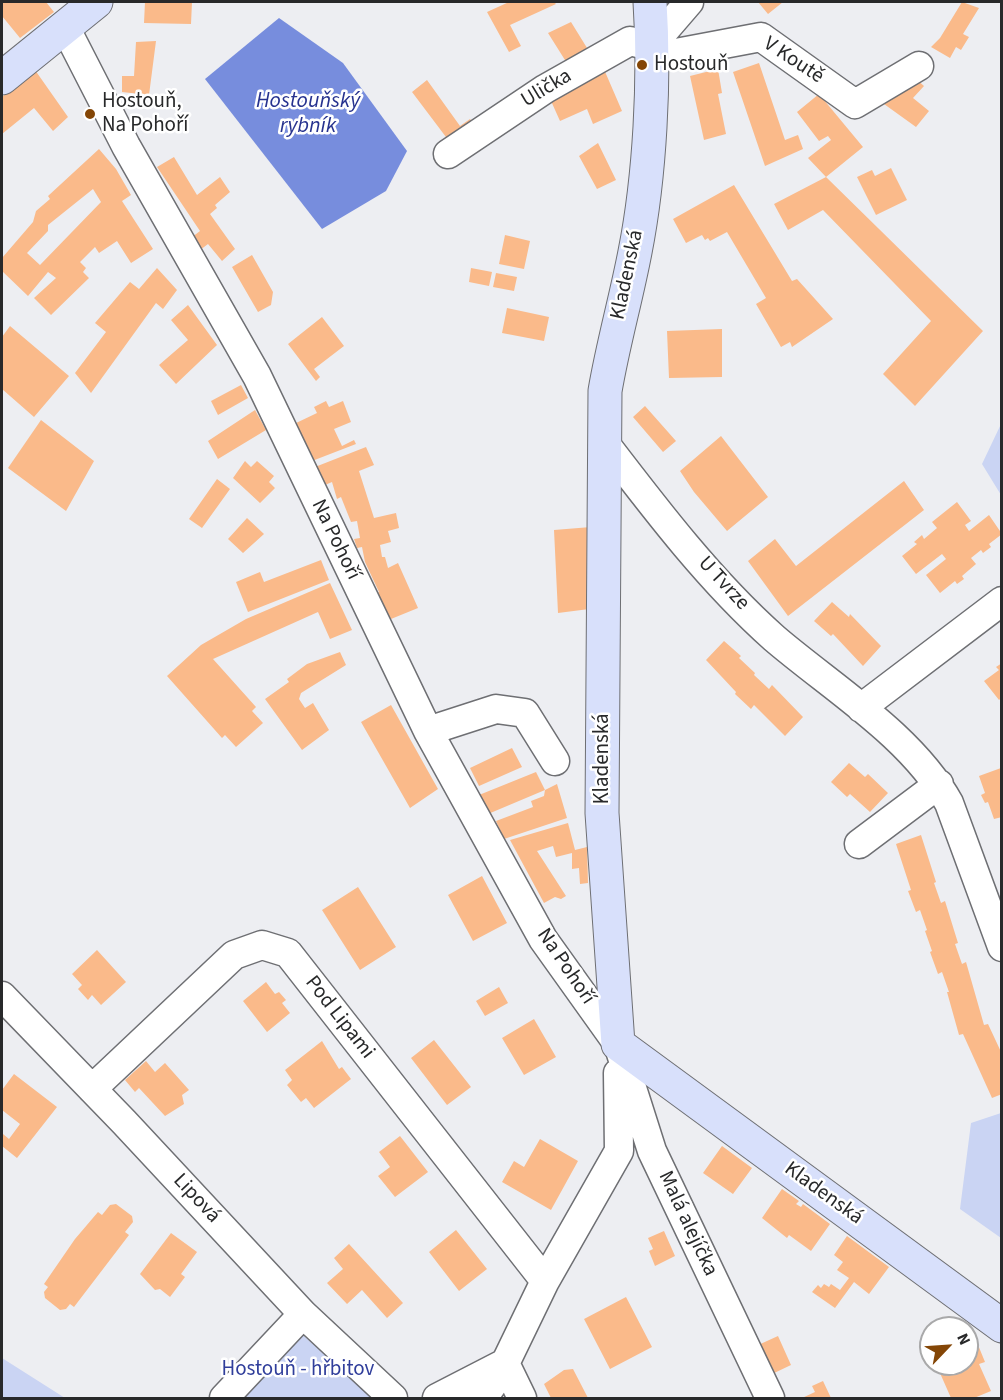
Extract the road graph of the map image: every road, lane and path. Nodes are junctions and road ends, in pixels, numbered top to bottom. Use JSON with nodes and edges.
{"nodes":[{"id":1,"x":96,"y":2,"type":"edge"},
{"id":2,"x":650,"y":2,"type":"edge"},
{"id":3,"x":689,"y":2,"type":"edge"},
{"id":4,"x":65,"y":27,"type":"junction"},
{"id":5,"x":652,"y":45,"type":"junction"},
{"id":6,"x":919,"y":66,"type":"dead end"},
{"id":7,"x":2,"y":78,"type":"edge"},
{"id":8,"x":448,"y":154,"type":"dead end"},
{"id":9,"x":604,"y":442,"type":"junction"},
{"id":10,"x":1002,"y":602,"type":"edge"},
{"id":11,"x":861,"y":708,"type":"junction"},
{"id":12,"x":428,"y":731,"type":"junction"},
{"id":13,"x":555,"y":761,"type":"dead end"},
{"id":14,"x":939,"y":784,"type":"junction"},
{"id":15,"x":859,"y":844,"type":"dead end"},
{"id":16,"x":996,"y":915,"type":"edge"},
{"id":17,"x":1002,"y":947,"type":"edge"},
{"id":18,"x":2,"y":996,"type":"edge"},
{"id":19,"x":618,"y":1044,"type":"junction"},
{"id":20,"x":92,"y":1089,"type":"junction"},
{"id":21,"x":545,"y":1281,"type":"junction"},
{"id":22,"x":303,"y":1314,"type":"junction"},
{"id":23,"x":1002,"y":1326,"type":"edge"},
{"id":24,"x":505,"y":1363,"type":"junction"},
{"id":25,"x":224,"y":1398,"type":"edge"},
{"id":26,"x":393,"y":1398,"type":"edge"},
{"id":27,"x":437,"y":1398,"type":"edge"},
{"id":28,"x":483,"y":1398,"type":"edge"},
{"id":29,"x":522,"y":1398,"type":"edge"},
{"id":30,"x":770,"y":1398,"type":"edge"}],
"edges":[{"from":1,"to":4,"type":"street"},
{"from":2,"to":5,"type":"street","name":"Kladenská"},
{"from":3,"to":5,"type":"street"},
{"from":4,"to":7,"type":"street"},
{"from":4,"to":12,"type":"street","name":"Na Pohoří"},
{"from":5,"to":6,"type":"street","name":"V Koutě"},
{"from":5,"to":8,"type":"street","name":"Ulička"},
{"from":5,"to":9,"type":"street","name":"Kladenská"},
{"from":9,"to":11,"type":"street","name":"U Tvrze"},
{"from":9,"to":19,"type":"street","name":"Kladenská"},
{"from":10,"to":11,"type":"street"},
{"from":11,"to":14,"type":"street","name":"U Tvrze"},
{"from":12,"to":13,"type":"street"},
{"from":12,"to":19,"type":"street","name":"Na Pohoří"},
{"from":14,"to":15,"type":"street"},
{"from":14,"to":16,"type":"street","name":"U Tvrze"},
{"from":16,"to":17,"type":"street","name":"U Tvrze"},
{"from":18,"to":20,"type":"street","name":"Lipová"},
{"from":19,"to":21,"type":"street"},
{"from":19,"to":23,"type":"street","name":"Kladenská"},
{"from":19,"to":30,"type":"street","name":"Malá alejíčka"},
{"from":20,"to":21,"type":"street","name":"Pod Lipami"},
{"from":20,"to":22,"type":"street","name":"Lipová"},
{"from":21,"to":24,"type":"street"},
{"from":22,"to":25,"type":"street"},
{"from":22,"to":26,"type":"street","name":"Lipová"},
{"from":24,"to":27,"type":"street"},
{"from":24,"to":28,"type":"street"},
{"from":24,"to":29,"type":"street"}]}
